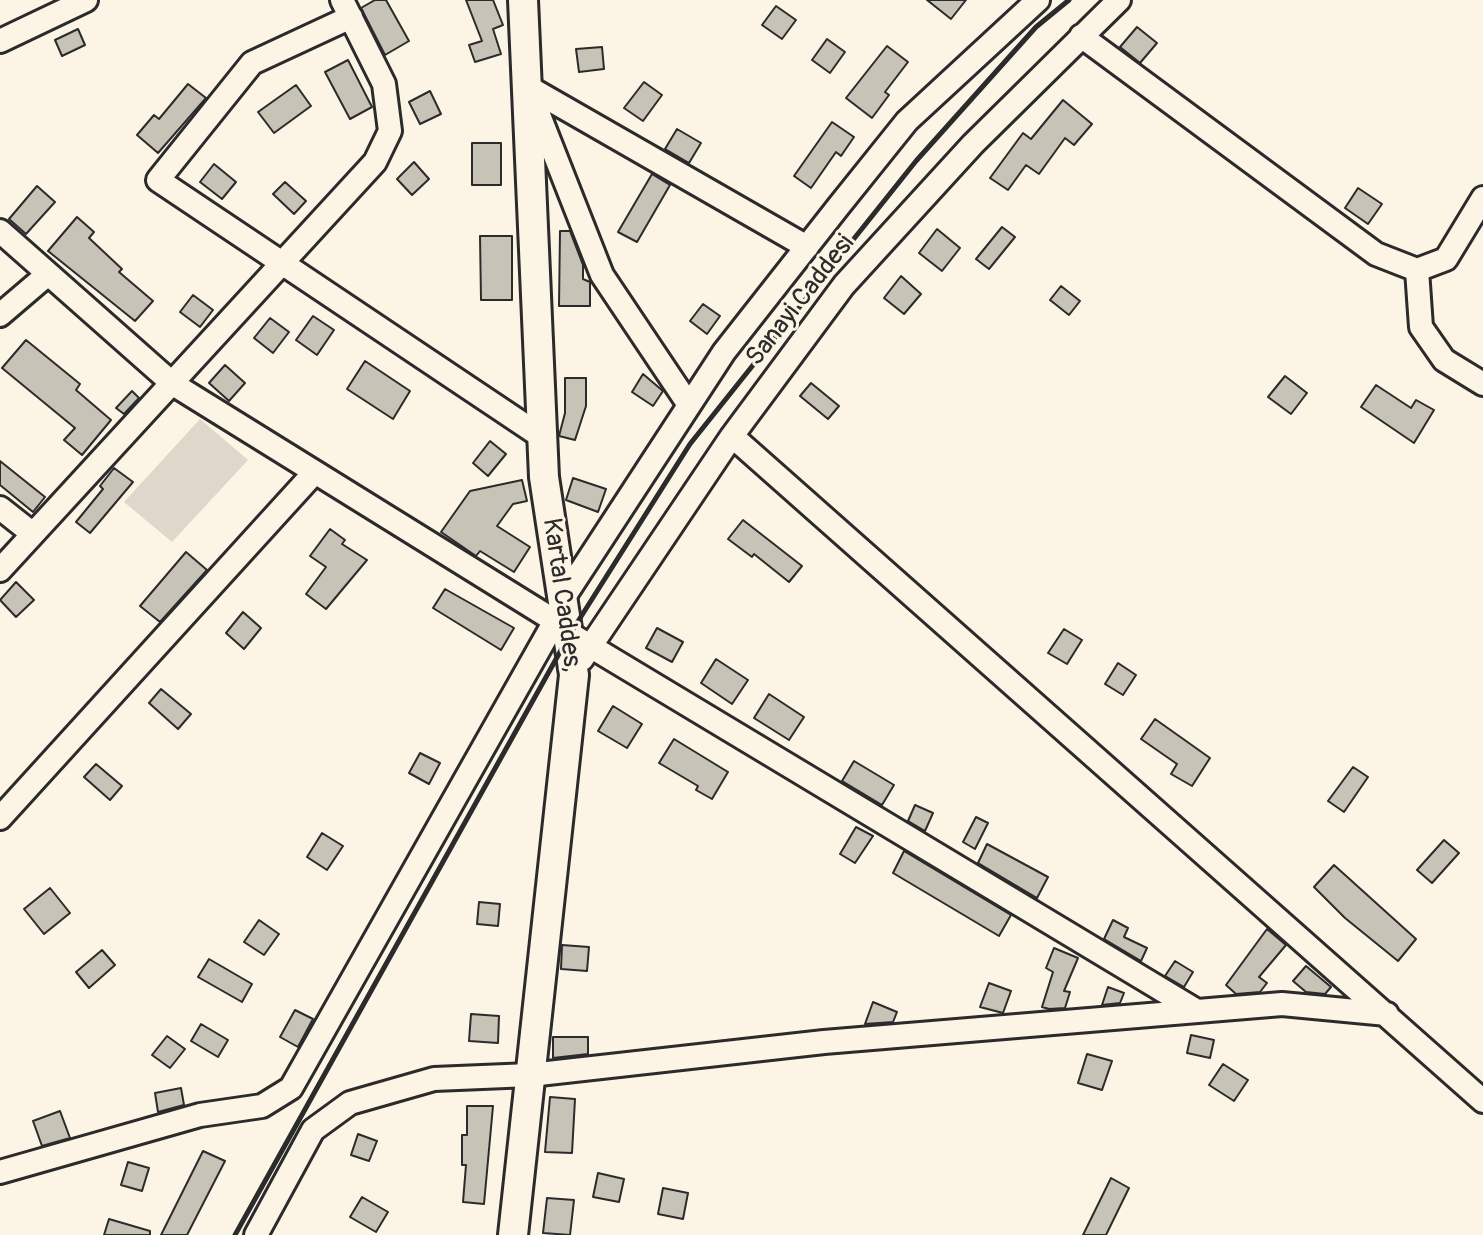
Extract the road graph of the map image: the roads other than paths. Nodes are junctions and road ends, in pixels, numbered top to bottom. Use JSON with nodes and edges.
{"nodes":[{"id":1,"x":86,"y":0,"type":"edge"},
{"id":2,"x":523,"y":0,"type":"edge"},
{"id":3,"x":1038,"y":0,"type":"edge"},
{"id":4,"x":1119,"y":0,"type":"edge"},
{"id":5,"x":347,"y":8,"type":"edge"},
{"id":6,"x":1081,"y":36,"type":"junction"},
{"id":7,"x":0,"y":41,"type":"edge"},
{"id":8,"x":528,"y":87,"type":"junction"},
{"id":9,"x":1483,"y":198,"type":"edge"},
{"id":10,"x":0,"y":231,"type":"edge"},
{"id":11,"x":807,"y":247,"type":"junction"},
{"id":12,"x":282,"y":263,"type":"junction"},
{"id":13,"x":1417,"y":270,"type":"junction"},
{"id":14,"x":48,"y":274,"type":"junction"},
{"id":15,"x":0,"y":315,"type":"edge"},
{"id":16,"x":173,"y":384,"type":"junction"},
{"id":17,"x":1483,"y":384,"type":"edge"},
{"id":18,"x":689,"y":405,"type":"junction"},
{"id":19,"x":732,"y":436,"type":"junction"},
{"id":20,"x":542,"y":437,"type":"junction"},
{"id":21,"x":314,"y":473,"type":"junction"},
{"id":22,"x":0,"y":508,"type":"edge"},
{"id":23,"x":33,"y":534,"type":"junction"},
{"id":24,"x":0,"y":570,"type":"edge"},
{"id":25,"x":569,"y":624,"type":"junction"},
{"id":26,"x":0,"y":818,"type":"edge"},
{"id":27,"x":1197,"y":1011,"type":"junction"},
{"id":28,"x":1387,"y":1014,"type":"junction"},
{"id":29,"x":530,"y":1075,"type":"junction"},
{"id":30,"x":1483,"y":1101,"type":"edge"},
{"id":31,"x":0,"y":1172,"type":"edge"},
{"id":32,"x":256,"y":1235,"type":"edge"},
{"id":33,"x":513,"y":1235,"type":"edge"}],
"edges":[{"from":1,"to":7,"type":"street"},
{"from":2,"to":8,"type":"main road","name":"Kartal Caddes,"},
{"from":3,"to":11,"type":"street"},
{"from":4,"to":6,"type":"street","name":"Sanayi Caddesi"},
{"from":5,"to":12,"type":"street"},
{"from":5,"to":12,"type":"street"},
{"from":6,"to":13,"type":"street"},
{"from":6,"to":19,"type":"street","name":"Sanayi Caddesi"},
{"from":8,"to":11,"type":"street"},
{"from":8,"to":18,"type":"street"},
{"from":8,"to":20,"type":"main road","name":"Kartal Caddes,"},
{"from":9,"to":13,"type":"street"},
{"from":10,"to":14,"type":"street"},
{"from":11,"to":18,"type":"street"},
{"from":12,"to":16,"type":"street"},
{"from":12,"to":20,"type":"street"},
{"from":13,"to":17,"type":"street"},
{"from":14,"to":15,"type":"street"},
{"from":14,"to":16,"type":"street"},
{"from":16,"to":21,"type":"street"},
{"from":16,"to":23,"type":"street"},
{"from":18,"to":25,"type":"street"},
{"from":19,"to":25,"type":"street","name":"Sanayi Caddesi"},
{"from":19,"to":28,"type":"street"},
{"from":20,"to":25,"type":"main road","name":"Kartal Caddes,"},
{"from":21,"to":25,"type":"street"},
{"from":21,"to":26,"type":"street"},
{"from":22,"to":23,"type":"street"},
{"from":23,"to":24,"type":"street"},
{"from":25,"to":27,"type":"street"},
{"from":25,"to":29,"type":"main road","name":"Kartal Caddes,"},
{"from":25,"to":31,"type":"street"},
{"from":27,"to":28,"type":"street"},
{"from":27,"to":29,"type":"street"},
{"from":28,"to":30,"type":"street"},
{"from":29,"to":32,"type":"street"},
{"from":29,"to":33,"type":"main road","name":"Kartal Caddes,"}]}
